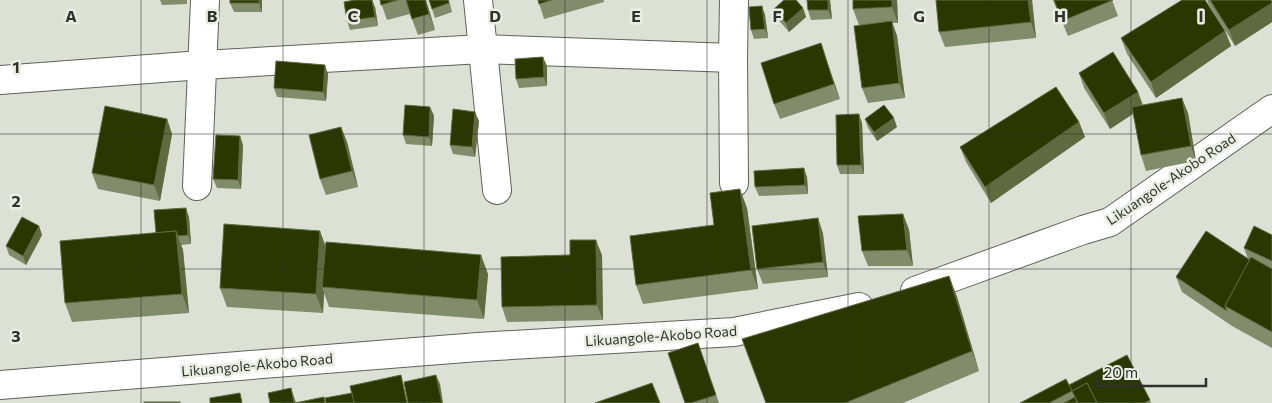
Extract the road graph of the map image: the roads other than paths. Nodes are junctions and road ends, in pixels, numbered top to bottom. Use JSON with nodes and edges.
{"nodes":[{"id":1,"x":205,"y":0,"type":"edge"},
{"id":2,"x":478,"y":0,"type":"edge"},
{"id":3,"x":734,"y":0,"type":"edge"},
{"id":4,"x":482,"y":49,"type":"junction"},
{"id":5,"x":733,"y":58,"type":"junction"},
{"id":6,"x":202,"y":65,"type":"junction"},
{"id":7,"x":0,"y":80,"type":"edge"},
{"id":8,"x":1272,"y":109,"type":"edge"},
{"id":9,"x":734,"y":183,"type":"dead end"},
{"id":10,"x":197,"y":186,"type":"dead end"},
{"id":11,"x":497,"y":190,"type":"dead end"},
{"id":12,"x":0,"y":385,"type":"edge"}],
"edges":[{"from":1,"to":6,"type":"street"},
{"from":2,"to":4,"type":"street"},
{"from":3,"to":5,"type":"street"},
{"from":4,"to":5,"type":"street"},
{"from":4,"to":6,"type":"street"},
{"from":4,"to":11,"type":"street"},
{"from":5,"to":9,"type":"street"},
{"from":6,"to":7,"type":"street"},
{"from":6,"to":10,"type":"street"},
{"from":8,"to":12,"type":"street","name":"Likuangole-Akobo Road"}]}
